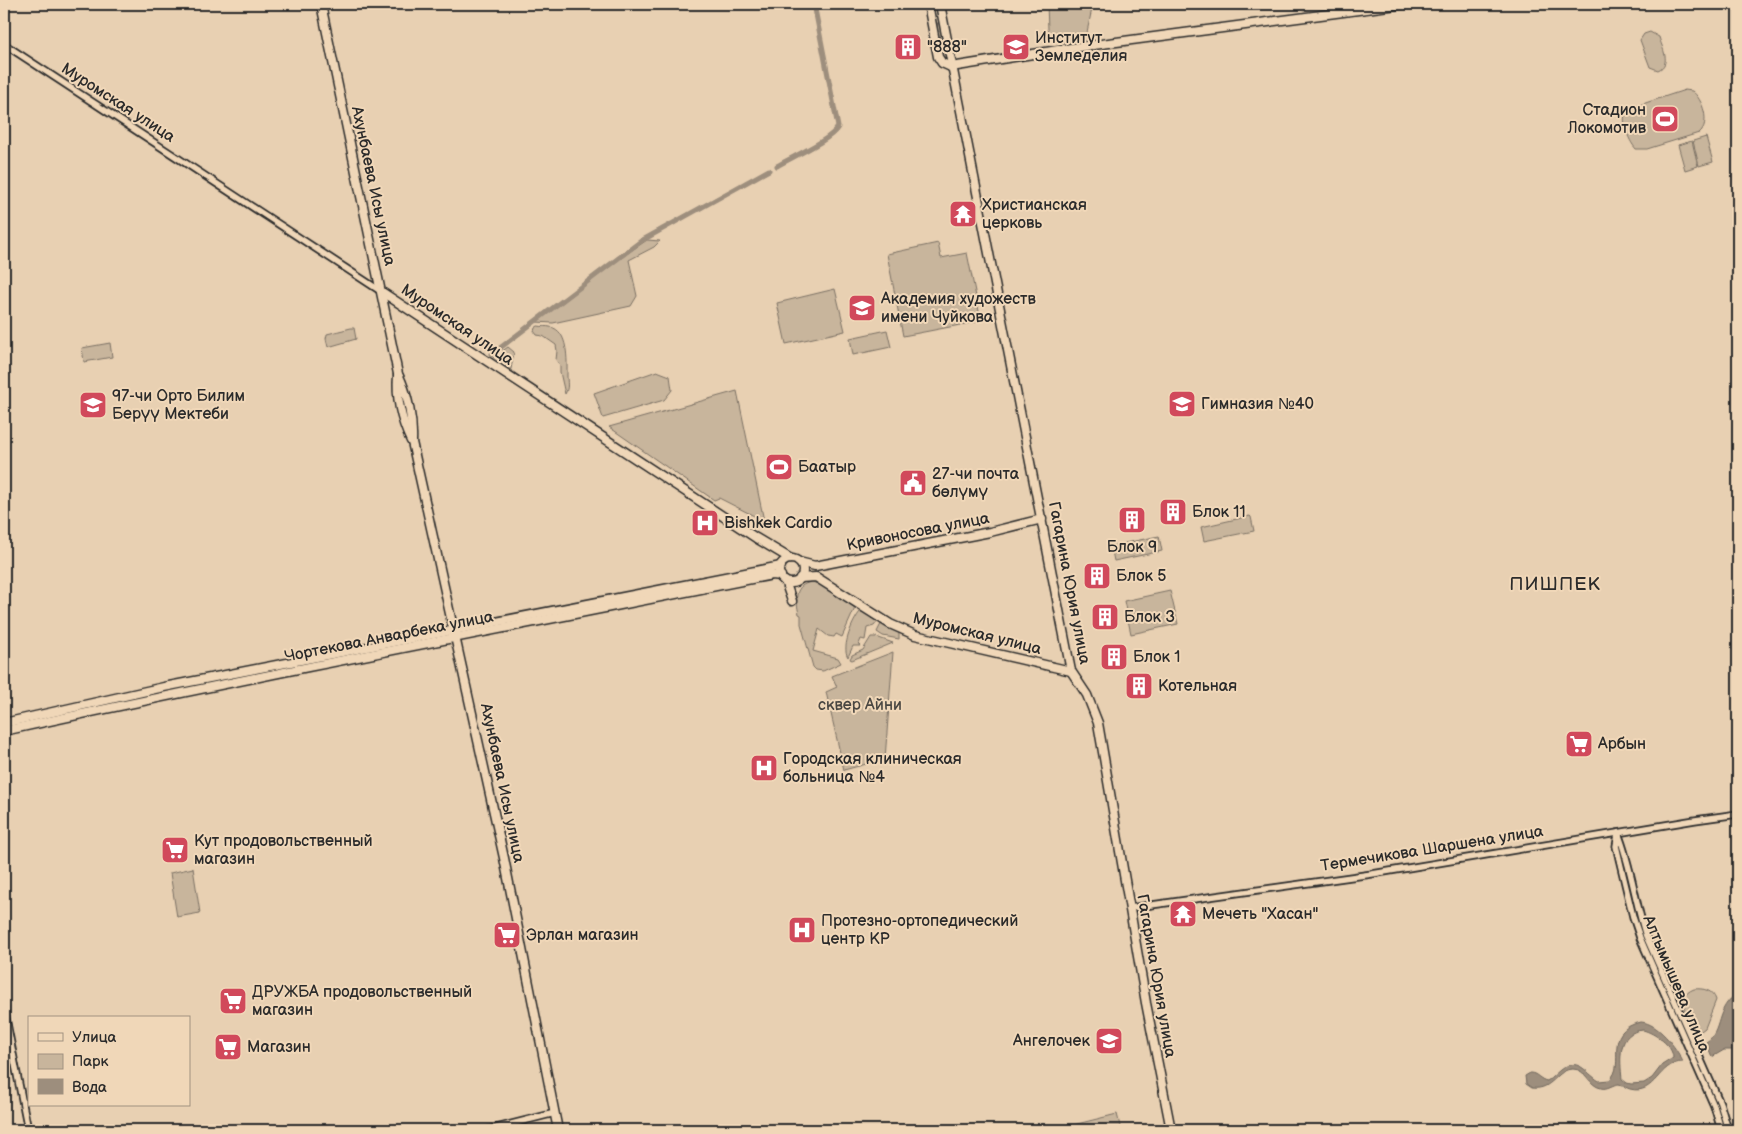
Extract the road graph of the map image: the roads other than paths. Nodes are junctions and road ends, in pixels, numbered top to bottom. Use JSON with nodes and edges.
{"nodes":[{"id":1,"x":321,"y":4,"type":"edge"},
{"id":2,"x":928,"y":4,"type":"edge"},
{"id":3,"x":1404,"y":4,"type":"edge"},
{"id":4,"x":940,"y":7,"type":"edge"},
{"id":5,"x":930,"y":14,"type":"junction"},
{"id":6,"x":4,"y":44,"type":"edge"},
{"id":7,"x":951,"y":67,"type":"junction"},
{"id":8,"x":382,"y":292,"type":"junction"},
{"id":9,"x":1042,"y":519,"type":"junction"},
{"id":10,"x":770,"y":547,"type":"junction"},
{"id":11,"x":795,"y":560,"type":"junction"},
{"id":12,"x":781,"y":565,"type":"junction"},
{"id":13,"x":815,"y":566,"type":"junction"},
{"id":14,"x":783,"y":578,"type":"junction"},
{"id":15,"x":816,"y":578,"type":"junction"},
{"id":16,"x":798,"y":580,"type":"junction"},
{"id":17,"x":455,"y":634,"type":"junction"},
{"id":18,"x":1071,"y":671,"type":"junction"},
{"id":19,"x":4,"y":722,"type":"edge"},
{"id":20,"x":4,"y":731,"type":"edge"},
{"id":21,"x":1738,"y":814,"type":"edge"},
{"id":22,"x":1618,"y":833,"type":"junction"},
{"id":23,"x":1130,"y":908,"type":"junction"},
{"id":24,"x":4,"y":1008,"type":"edge"},
{"id":25,"x":555,"y":1113,"type":"junction"},
{"id":26,"x":28,"y":1130,"type":"edge"},
{"id":27,"x":488,"y":1130,"type":"edge"},
{"id":28,"x":558,"y":1130,"type":"edge"},
{"id":29,"x":1171,"y":1130,"type":"edge"},
{"id":30,"x":1720,"y":1130,"type":"edge"},
{"id":31,"x":1728,"y":1130,"type":"edge"}],
"edges":[{"from":1,"to":8,"type":"main road","name":"Ахунбаева Исы улица"},
{"from":2,"to":5,"type":"main road","name":"Гагарина Юрия улица"},
{"from":3,"to":7,"type":"main road"},
{"from":4,"to":5,"type":"main road"},
{"from":4,"to":7,"type":"main road","name":"Гагарина Юрия улица"},
{"from":5,"to":7,"type":"main road","name":"Гагарина Юрия улица"},
{"from":6,"to":8,"type":"street","name":"Муромская улица"},
{"from":7,"to":9,"type":"main road","name":"Гагарина Юрия улица"},
{"from":8,"to":10,"type":"main road","name":"Муромская улица"},
{"from":8,"to":17,"type":"main road","name":"Ахунбаева Исы улица"},
{"from":9,"to":13,"type":"main road","name":"Кривоносова улица"},
{"from":9,"to":18,"type":"main road","name":"Гагарина Юрия улица"},
{"from":10,"to":11,"type":"main road","name":"Муромская улица"},
{"from":10,"to":12,"type":"main road"},
{"from":11,"to":12,"type":"main road"},
{"from":11,"to":13,"type":"main road","name":"Кривоносова улица"},
{"from":11,"to":16,"type":"main road"},
{"from":12,"to":14,"type":"main road"},
{"from":12,"to":17,"type":"main road","name":"Чортекова Анварбека улица"},
{"from":13,"to":15,"type":"main road"},
{"from":14,"to":16,"type":"main road"},
{"from":14,"to":16,"type":"main road"},
{"from":14,"to":17,"type":"main road","name":"Чортекова Анварбека улица"},
{"from":15,"to":16,"type":"main road"},
{"from":15,"to":18,"type":"main road","name":"Муромская улица"},
{"from":17,"to":19,"type":"main road","name":"Чортекова Анварбека улица"},
{"from":17,"to":20,"type":"main road","name":"Чортекова Анварбека улица"},
{"from":17,"to":25,"type":"main road","name":"Ахунбаева Исы улица"},
{"from":18,"to":23,"type":"main road","name":"Гагарина Юрия улица"},
{"from":21,"to":22,"type":"street","name":"Термечикова Шаршена улица"},
{"from":22,"to":23,"type":"street","name":"Термечикова Шаршена улица"},
{"from":22,"to":30,"type":"street","name":"Алтымышева улица"},
{"from":22,"to":31,"type":"street","name":"Алтымышева улица"},
{"from":23,"to":29,"type":"main road","name":"Гагарина Юрия улица"},
{"from":24,"to":26,"type":"street"},
{"from":25,"to":27,"type":"street"},
{"from":25,"to":28,"type":"main road","name":"Ахунбаева Исы улица"}]}
